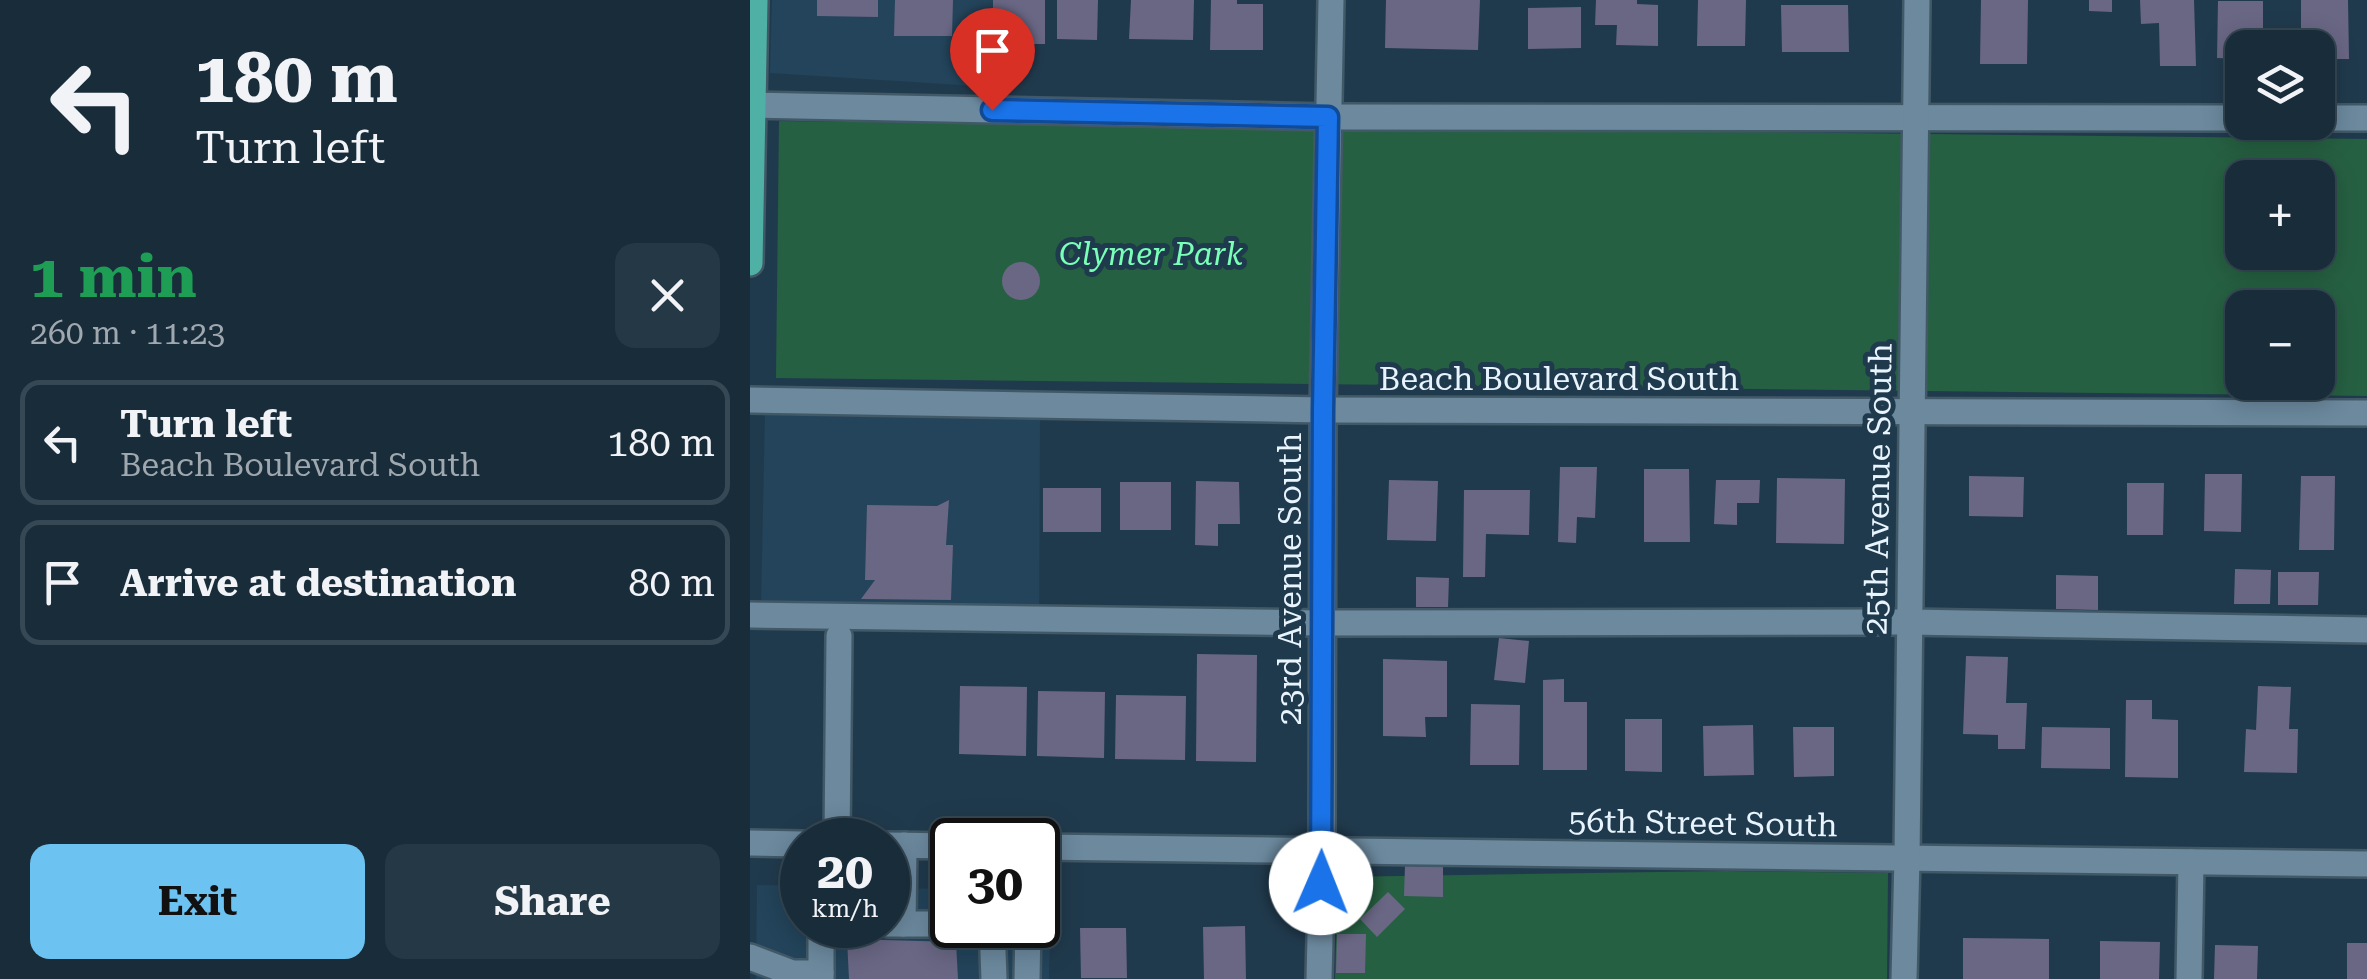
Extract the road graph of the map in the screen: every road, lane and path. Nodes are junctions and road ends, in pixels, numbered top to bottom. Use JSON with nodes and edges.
{"nodes":[{"id":1,"x":755,"y":0,"type":"edge"},
{"id":2,"x":1332,"y":0,"type":"edge"},
{"id":3,"x":1917,"y":0,"type":"edge"},
{"id":4,"x":752,"y":25,"type":"edge"},
{"id":5,"x":753,"y":105,"type":"junction"},
{"id":6,"x":1328,"y":117,"type":"junction"},
{"id":7,"x":1914,"y":118,"type":"junction"},
{"id":8,"x":2225,"y":118,"type":"edge"},
{"id":9,"x":2335,"y":118,"type":"edge"},
{"id":10,"x":2367,"y":118,"type":"edge"},
{"id":11,"x":750,"y":213,"type":"edge"},
{"id":12,"x":750,"y":263,"type":"edge"},
{"id":13,"x":750,"y":400,"type":"edge"},
{"id":14,"x":1323,"y":410,"type":"junction"},
{"id":15,"x":1911,"y":412,"type":"junction"},
{"id":16,"x":2367,"y":412,"type":"edge"},
{"id":17,"x":750,"y":615,"type":"edge"},
{"id":18,"x":1910,"y":622,"type":"junction"},
{"id":19,"x":1322,"y":623,"type":"junction"},
{"id":20,"x":2367,"y":630,"type":"edge"},
{"id":21,"x":839,"y":636,"type":"dead end"},
{"id":22,"x":836,"y":818,"type":"edge"},
{"id":23,"x":750,"y":843,"type":"edge"},
{"id":24,"x":780,"y":844,"type":"edge"},
{"id":25,"x":1060,"y":847,"type":"edge"},
{"id":26,"x":1322,"y":851,"type":"junction"},
{"id":27,"x":1908,"y":858,"type":"junction"},
{"id":28,"x":2190,"y":862,"type":"junction"},
{"id":29,"x":2367,"y":864,"type":"edge"},
{"id":30,"x":821,"y":948,"type":"edge"},
{"id":31,"x":993,"y":948,"type":"edge"},
{"id":32,"x":1028,"y":948,"type":"edge"},
{"id":33,"x":750,"y":956,"type":"edge"},
{"id":34,"x":821,"y":976,"type":"edge"},
{"id":35,"x":994,"y":979,"type":"edge"},
{"id":36,"x":1027,"y":979,"type":"edge"},
{"id":37,"x":1319,"y":979,"type":"edge"},
{"id":38,"x":1904,"y":979,"type":"edge"},
{"id":39,"x":2189,"y":979,"type":"edge"}],
"edges":[{"from":1,"to":4,"type":"main road"},
{"from":2,"to":6,"type":"street","name":"23rd Avenue South"},
{"from":3,"to":7,"type":"street","name":"25th Avenue South"},
{"from":4,"to":5,"type":"main road"},
{"from":5,"to":6,"type":"street"},
{"from":5,"to":11,"type":"main road"},
{"from":6,"to":7,"type":"street"},
{"from":6,"to":14,"type":"street","name":"23rd Avenue South"},
{"from":7,"to":8,"type":"street"},
{"from":7,"to":15,"type":"street","name":"25th Avenue South"},
{"from":9,"to":10,"type":"street"},
{"from":11,"to":12,"type":"main road"},
{"from":13,"to":14,"type":"street","name":"Beach Boulevard South"},
{"from":14,"to":15,"type":"street","name":"Beach Boulevard South"},
{"from":14,"to":19,"type":"street","name":"23rd Avenue South"},
{"from":15,"to":16,"type":"street","name":"Beach Boulevard South"},
{"from":15,"to":18,"type":"street","name":"25th Avenue South"},
{"from":17,"to":19,"type":"street"},
{"from":18,"to":19,"type":"street"},
{"from":18,"to":20,"type":"street"},
{"from":18,"to":27,"type":"street","name":"25th Avenue South"},
{"from":19,"to":26,"type":"street","name":"23rd Avenue South"},
{"from":21,"to":22,"type":"street"},
{"from":23,"to":24,"type":"street"},
{"from":25,"to":26,"type":"street","name":"56th Street South"},
{"from":26,"to":27,"type":"street","name":"56th Street South"},
{"from":26,"to":37,"type":"street","name":"23rd Avenue South"},
{"from":27,"to":28,"type":"street","name":"56th Street South"},
{"from":27,"to":38,"type":"street","name":"25th Avenue South"},
{"from":28,"to":29,"type":"street","name":"56th Street South"},
{"from":28,"to":39,"type":"street"},
{"from":30,"to":34,"type":"street"},
{"from":31,"to":35,"type":"street"},
{"from":32,"to":36,"type":"street"},
{"from":33,"to":34,"type":"street"}]}
